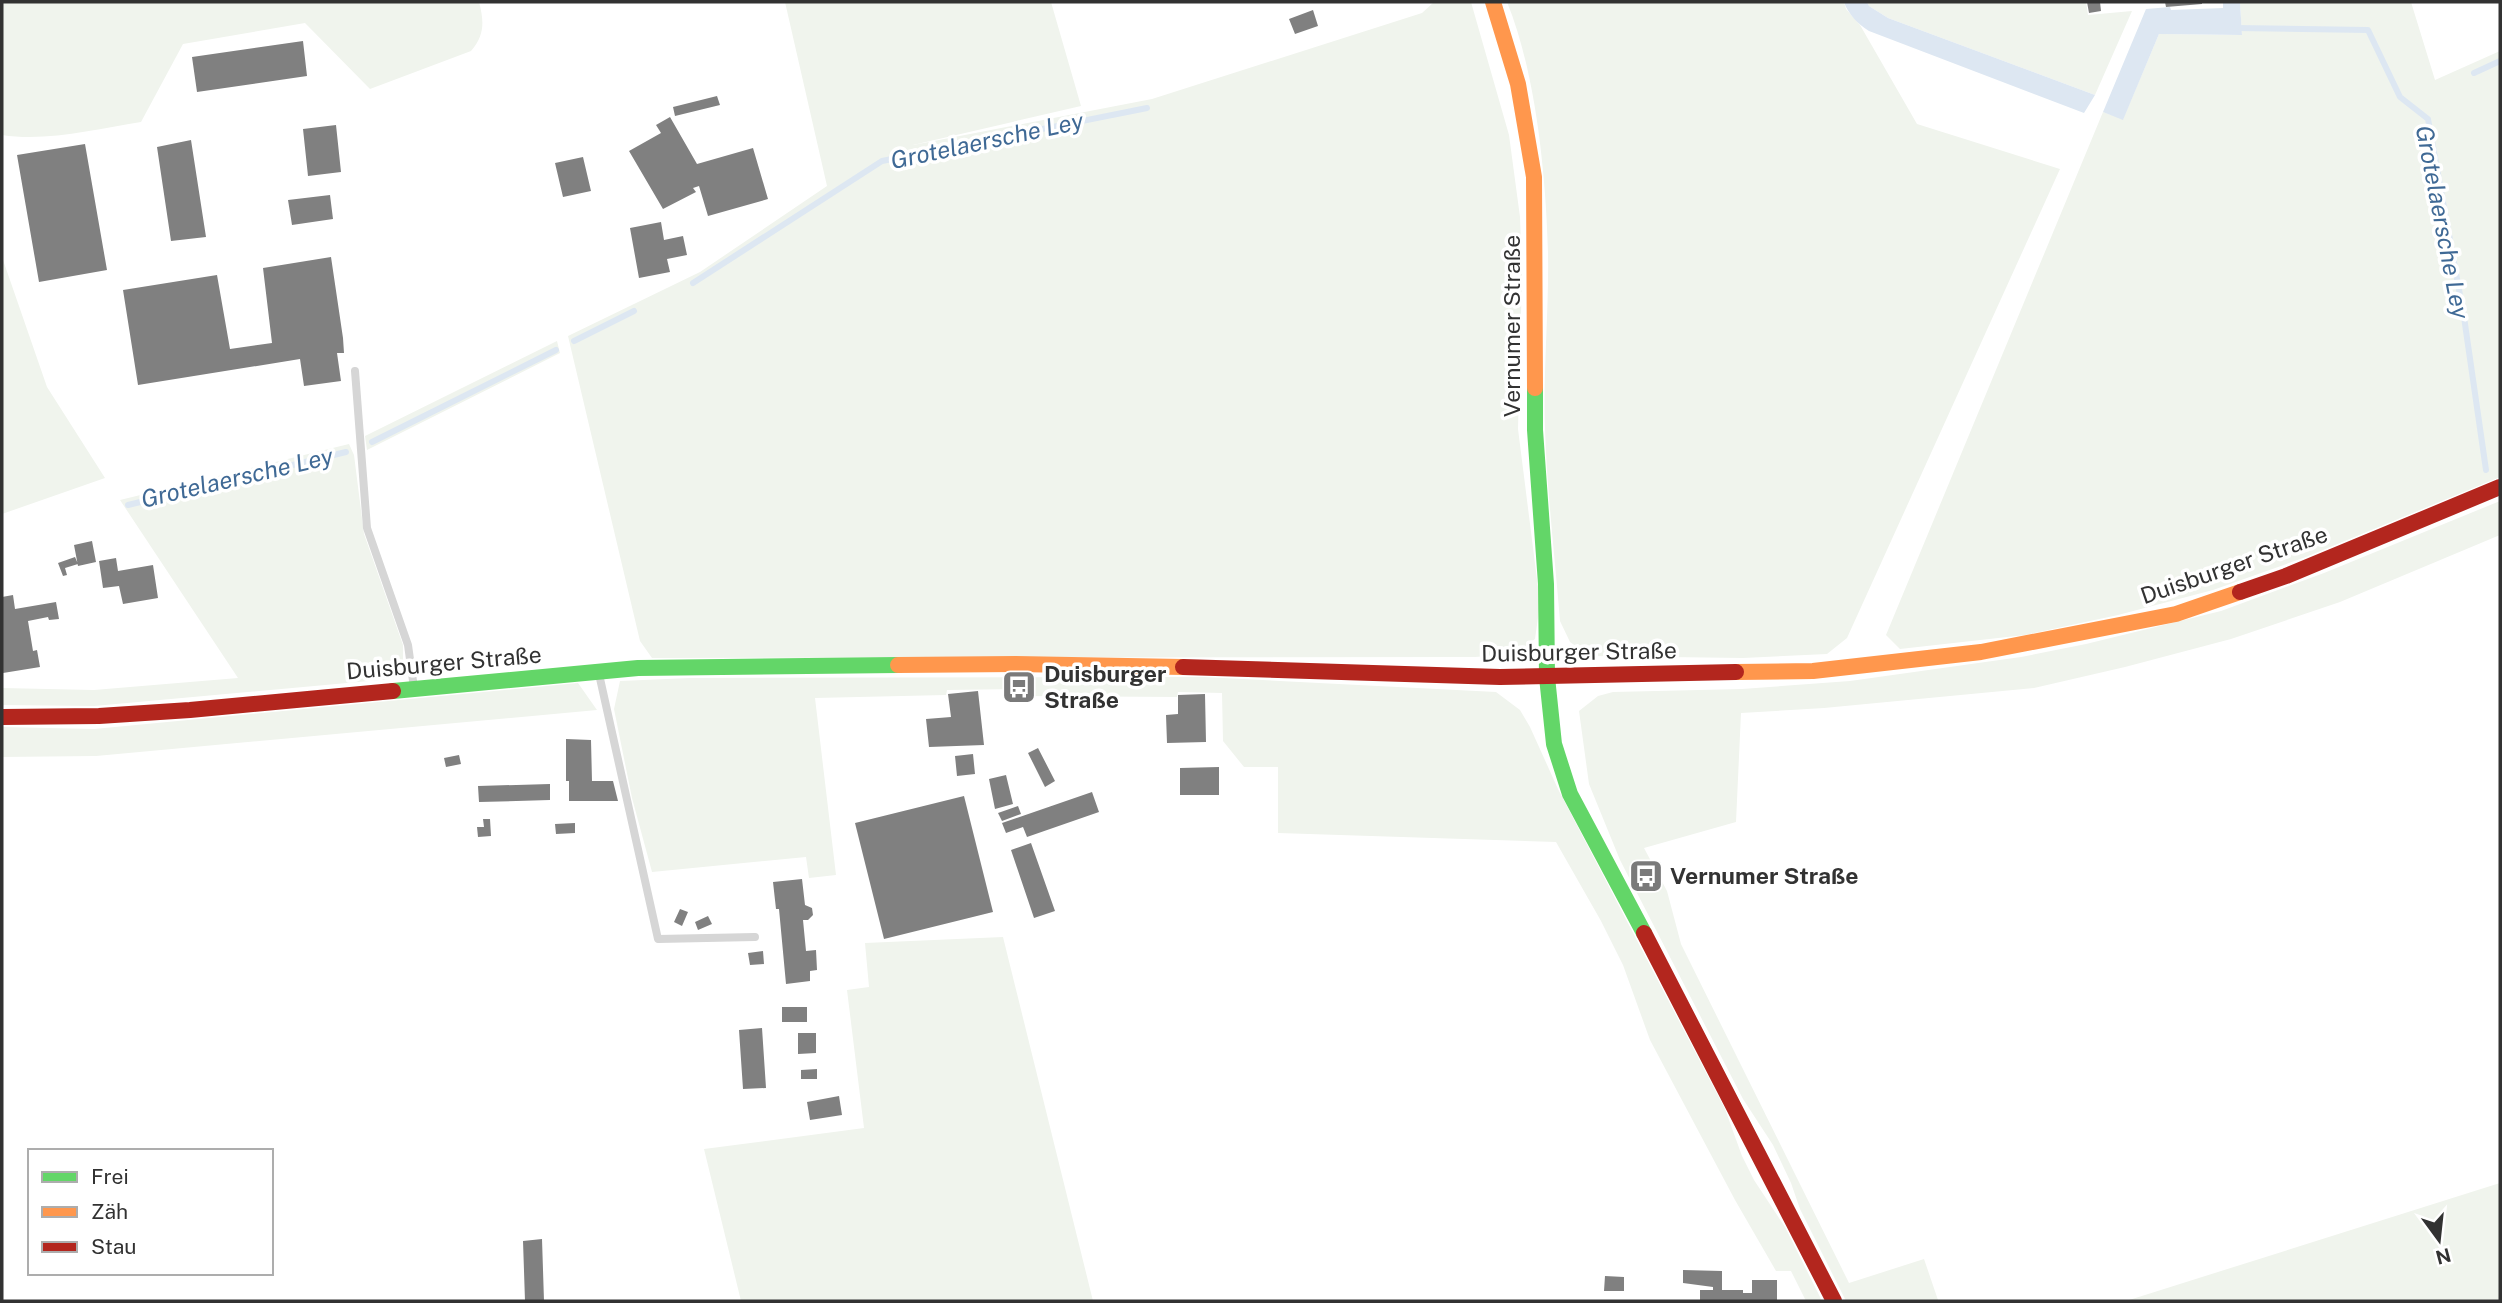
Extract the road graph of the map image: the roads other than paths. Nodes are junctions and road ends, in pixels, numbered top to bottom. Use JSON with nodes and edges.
{"nodes":[{"id":1,"x":1493,"y":2,"type":"edge"},
{"id":2,"x":355,"y":371,"type":"dead end"},
{"id":3,"x":2500,"y":487,"type":"edge"},
{"id":4,"x":598,"y":671,"type":"junction"},
{"id":5,"x":1547,"y":677,"type":"junction"},
{"id":6,"x":414,"y":688,"type":"junction"},
{"id":7,"x":2,"y":717,"type":"edge"},
{"id":8,"x":755,"y":937,"type":"dead end"},
{"id":9,"x":1834,"y":1301,"type":"edge"}],
"edges":[{"from":1,"to":5,"type":"main road","name":"Vernumer Straße"},
{"from":2,"to":6,"type":"lane"},
{"from":3,"to":5,"type":"main road","name":"Duisburger Straße"},
{"from":4,"to":5,"type":"main road","name":"Duisburger Straße"},
{"from":4,"to":6,"type":"main road","name":"Duisburger Straße"},
{"from":4,"to":8,"type":"lane"},
{"from":5,"to":9,"type":"main road","name":"Vernumer Straße"},
{"from":6,"to":7,"type":"main road","name":"Duisburger Straße"}]}
